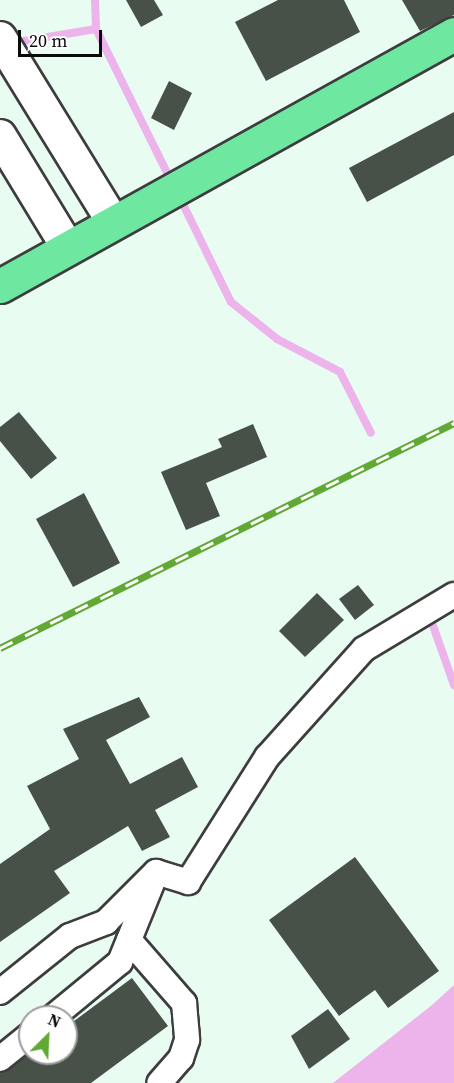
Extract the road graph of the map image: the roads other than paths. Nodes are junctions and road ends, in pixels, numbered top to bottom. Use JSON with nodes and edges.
{"nodes":[{"id":1,"x":454,"y":34,"type":"edge"},
{"id":2,"x":8,"y":51,"type":"edge"},
{"id":3,"x":0,"y":136,"type":"edge"},
{"id":4,"x":114,"y":223,"type":"junction"},
{"id":5,"x":69,"y":248,"type":"junction"},
{"id":6,"x":0,"y":286,"type":"edge"},
{"id":7,"x":454,"y":595,"type":"edge"},
{"id":8,"x":156,"y":872,"type":"junction"},
{"id":9,"x":129,"y":940,"type":"junction"},
{"id":10,"x":0,"y":992,"type":"edge"},
{"id":11,"x":68,"y":1005,"type":"edge"},
{"id":12,"x":18,"y":1045,"type":"edge"},
{"id":13,"x":0,"y":1059,"type":"edge"},
{"id":14,"x":159,"y":1083,"type":"edge"}],
"edges":[{"from":1,"to":4,"type":"main road"},
{"from":2,"to":4,"type":"street"},
{"from":3,"to":5,"type":"street"},
{"from":4,"to":5,"type":"main road"},
{"from":5,"to":6,"type":"main road"},
{"from":7,"to":8,"type":"street"},
{"from":8,"to":9,"type":"street"},
{"from":8,"to":10,"type":"street"},
{"from":9,"to":11,"type":"street"},
{"from":9,"to":14,"type":"street"},
{"from":12,"to":13,"type":"street"}]}
